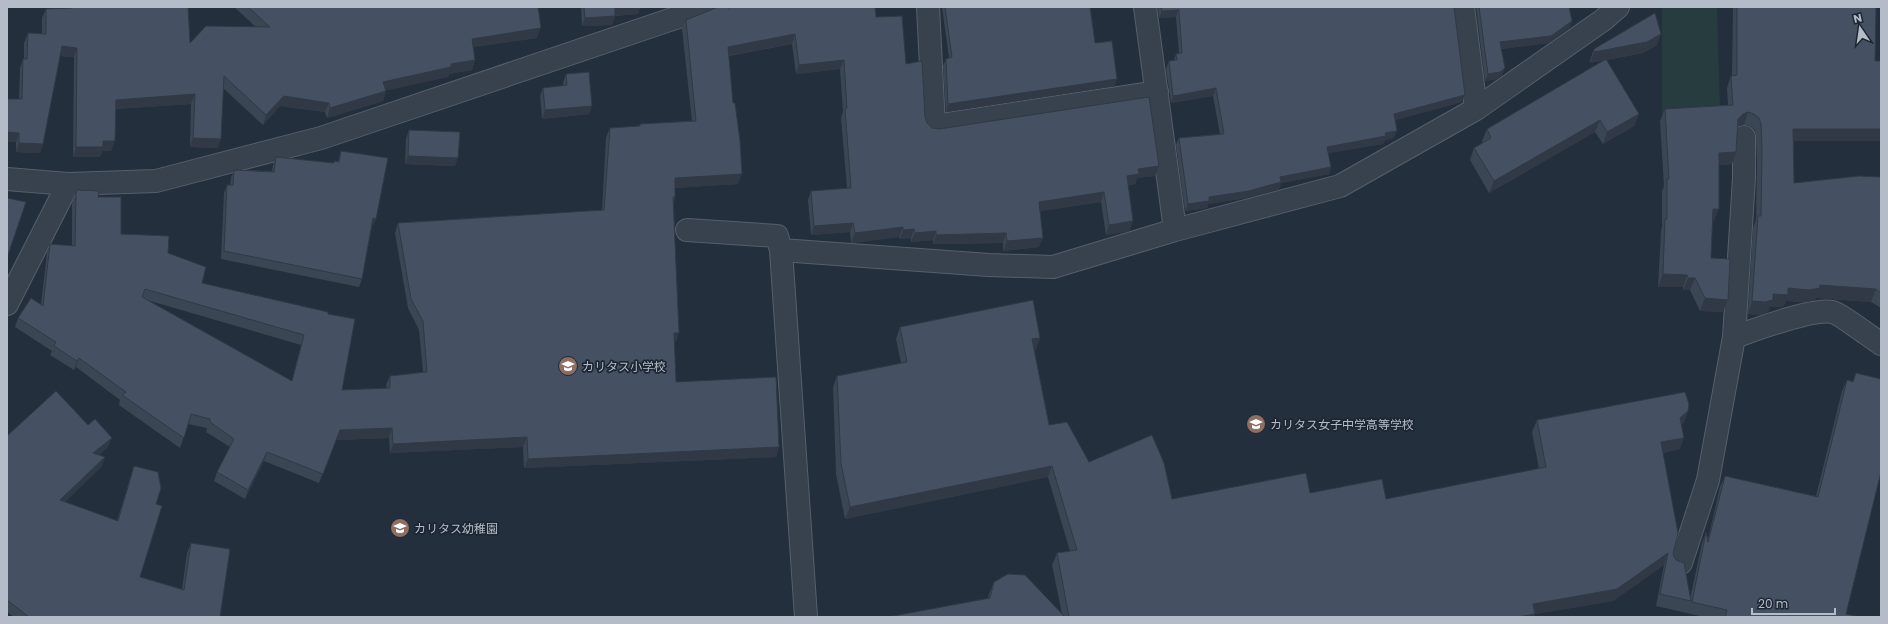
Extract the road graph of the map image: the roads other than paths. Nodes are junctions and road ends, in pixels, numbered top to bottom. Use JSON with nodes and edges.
{"nodes":[{"id":1,"x":708,"y":7,"type":"edge"},
{"id":2,"x":928,"y":7,"type":"edge"},
{"id":3,"x":1145,"y":7,"type":"edge"},
{"id":4,"x":1463,"y":7,"type":"edge"},
{"id":5,"x":1618,"y":7,"type":"edge"},
{"id":6,"x":1157,"y":92,"type":"junction"},
{"id":7,"x":1476,"y":109,"type":"junction"},
{"id":8,"x":1744,"y":137,"type":"dead end"},
{"id":9,"x":7,"y":179,"type":"edge"},
{"id":10,"x":68,"y":184,"type":"junction"},
{"id":11,"x":686,"y":230,"type":"dead end"},
{"id":12,"x":1175,"y":230,"type":"junction"},
{"id":13,"x":781,"y":250,"type":"junction"},
{"id":14,"x":7,"y":304,"type":"edge"},
{"id":15,"x":1734,"y":337,"type":"junction"},
{"id":16,"x":1881,"y":344,"type":"edge"},
{"id":17,"x":1681,"y":563,"type":"edge"},
{"id":18,"x":806,"y":617,"type":"edge"}],
"edges":[{"from":1,"to":10,"type":"street"},
{"from":2,"to":6,"type":"street"},
{"from":3,"to":6,"type":"street"},
{"from":4,"to":7,"type":"street"},
{"from":5,"to":7,"type":"street"},
{"from":6,"to":12,"type":"street"},
{"from":7,"to":12,"type":"street"},
{"from":8,"to":15,"type":"street"},
{"from":9,"to":10,"type":"street"},
{"from":10,"to":14,"type":"street"},
{"from":11,"to":13,"type":"street"},
{"from":12,"to":13,"type":"street"},
{"from":13,"to":18,"type":"street"},
{"from":15,"to":16,"type":"street"},
{"from":15,"to":17,"type":"street"}]}
